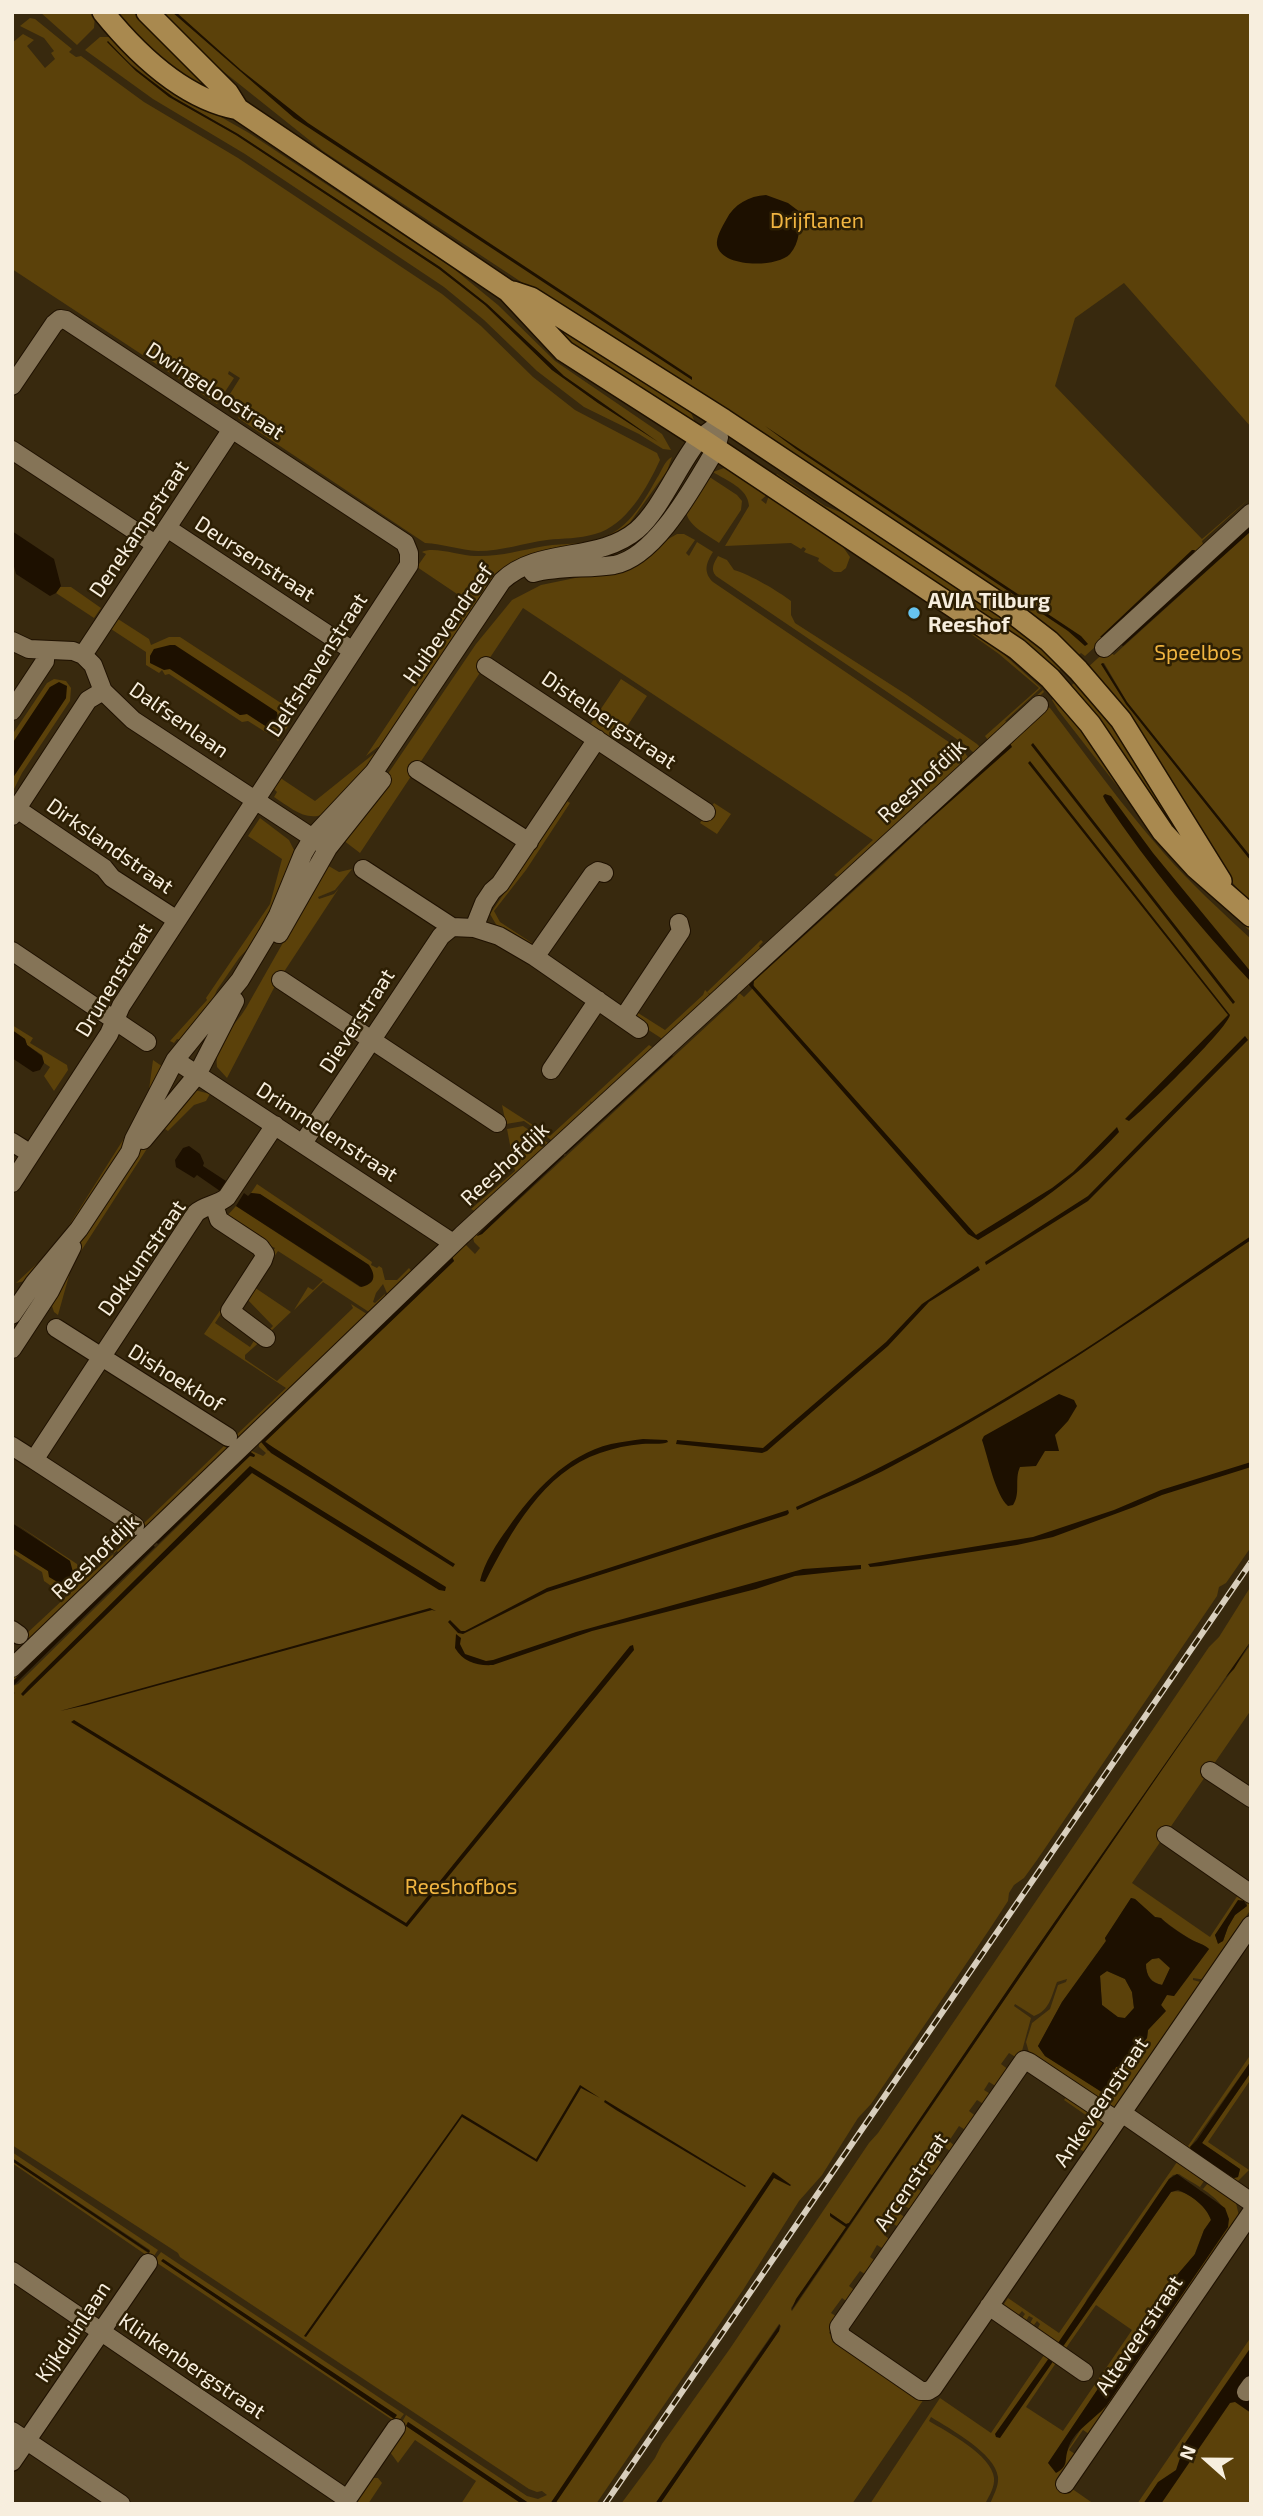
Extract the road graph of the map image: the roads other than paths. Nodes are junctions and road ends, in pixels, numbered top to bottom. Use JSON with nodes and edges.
{"nodes":[{"id":1,"x":103,"y":12,"type":"edge"},
{"id":2,"x":147,"y":12,"type":"edge"},
{"id":3,"x":238,"y":108,"type":"junction"},
{"id":4,"x":508,"y":291,"type":"junction"},
{"id":5,"x":12,"y":386,"type":"edge"},
{"id":6,"x":724,"y":420,"type":"junction"},
{"id":7,"x":232,"y":429,"type":"junction"},
{"id":8,"x":708,"y":444,"type":"junction"},
{"id":9,"x":12,"y":450,"type":"edge"},
{"id":10,"x":782,"y":459,"type":"junction"},
{"id":11,"x":765,"y":482,"type":"junction"},
{"id":12,"x":1251,"y":513,"type":"edge"},
{"id":13,"x":167,"y":528,"type":"junction"},
{"id":14,"x":155,"y":544,"type":"junction"},
{"id":15,"x":409,"y":553,"type":"joint"},
{"id":16,"x":12,"y":641,"type":"edge"},
{"id":17,"x":1104,"y":648,"type":"dead end"},
{"id":18,"x":45,"y":651,"type":"junction"},
{"id":19,"x":353,"y":651,"type":"junction"},
{"id":20,"x":83,"y":655,"type":"junction"},
{"id":21,"x":486,"y":666,"type":"dead end"},
{"id":22,"x":103,"y":691,"type":"junction"},
{"id":23,"x":1039,"y":705,"type":"dead end"},
{"id":24,"x":12,"y":711,"type":"edge"},
{"id":25,"x":597,"y":739,"type":"junction"},
{"id":26,"x":417,"y":770,"type":"dead end"},
{"id":27,"x":256,"y":801,"type":"junction"},
{"id":28,"x":15,"y":812,"type":"edge"},
{"id":29,"x":706,"y":812,"type":"dead end"},
{"id":30,"x":313,"y":837,"type":"junction"},
{"id":31,"x":529,"y":842,"type":"junction"},
{"id":32,"x":328,"y":848,"type":"junction"},
{"id":33,"x":363,"y":869,"type":"dead end"},
{"id":34,"x":604,"y":873,"type":"dead end"},
{"id":35,"x":1231,"y":897,"type":"junction"},
{"id":36,"x":1251,"y":916,"type":"edge"},
{"id":37,"x":177,"y":920,"type":"junction"},
{"id":38,"x":679,"y":923,"type":"dead end"},
{"id":39,"x":452,"y":927,"type":"junction"},
{"id":40,"x":474,"y":928,"type":"junction"},
{"id":41,"x":12,"y":951,"type":"edge"},
{"id":42,"x":535,"y":957,"type":"junction"},
{"id":43,"x":281,"y":980,"type":"dead end"},
{"id":44,"x":598,"y":1000,"type":"junction"},
{"id":45,"x":624,"y":1017,"type":"junction"},
{"id":46,"x":115,"y":1020,"type":"junction"},
{"id":47,"x":639,"y":1029,"type":"dead end"},
{"id":48,"x":147,"y":1042,"type":"dead end"},
{"id":49,"x":371,"y":1042,"type":"junction"},
{"id":50,"x":175,"y":1060,"type":"junction"},
{"id":51,"x":551,"y":1070,"type":"dead end"},
{"id":52,"x":197,"y":1074,"type":"junction"},
{"id":53,"x":497,"y":1123,"type":"dead end"},
{"id":54,"x":275,"y":1125,"type":"junction"},
{"id":55,"x":12,"y":1142,"type":"edge"},
{"id":56,"x":303,"y":1143,"type":"junction"},
{"id":57,"x":130,"y":1152,"type":"junction"},
{"id":58,"x":31,"y":1154,"type":"junction"},
{"id":59,"x":12,"y":1183,"type":"edge"},
{"id":60,"x":214,"y":1205,"type":"junction"},
{"id":61,"x":79,"y":1229,"type":"junction"},
{"id":62,"x":453,"y":1243,"type":"junction"},
{"id":63,"x":15,"y":1305,"type":"edge"},
{"id":64,"x":37,"y":1314,"type":"junction"},
{"id":65,"x":56,"y":1328,"type":"dead end"},
{"id":66,"x":266,"y":1338,"type":"dead end"},
{"id":67,"x":12,"y":1349,"type":"edge"},
{"id":68,"x":101,"y":1357,"type":"junction"},
{"id":69,"x":228,"y":1437,"type":"dead end"},
{"id":70,"x":12,"y":1446,"type":"edge"},
{"id":71,"x":34,"y":1460,"type":"junction"},
{"id":72,"x":135,"y":1526,"type":"dead end"},
{"id":73,"x":12,"y":1668,"type":"edge"},
{"id":74,"x":1210,"y":1771,"type":"dead end"},
{"id":75,"x":1251,"y":1798,"type":"edge"},
{"id":76,"x":1166,"y":1835,"type":"dead end"},
{"id":77,"x":1251,"y":1894,"type":"edge"},
{"id":78,"x":1251,"y":1924,"type":"edge"},
{"id":79,"x":1119,"y":2117,"type":"junction"},
{"id":80,"x":1248,"y":2193,"type":"edge"},
{"id":81,"x":1251,"y":2213,"type":"edge"},
{"id":82,"x":148,"y":2263,"type":"dead end"},
{"id":83,"x":12,"y":2271,"type":"edge"},
{"id":84,"x":989,"y":2306,"type":"junction"},
{"id":85,"x":101,"y":2332,"type":"junction"},
{"id":86,"x":1084,"y":2372,"type":"dead end"},
{"id":87,"x":928,"y":2392,"type":"joint"},
{"id":88,"x":396,"y":2428,"type":"dead end"},
{"id":89,"x":20,"y":2436,"type":"edge"},
{"id":90,"x":12,"y":2462,"type":"edge"},
{"id":91,"x":1065,"y":2484,"type":"dead end"},
{"id":92,"x":346,"y":2502,"type":"edge"},
{"id":93,"x":121,"y":2504,"type":"edge"}],
"edges":[{"from":1,"to":3,"type":"main road"},
{"from":2,"to":3,"type":"main road"},
{"from":3,"to":4,"type":"main road"},
{"from":4,"to":6,"type":"main road"},
{"from":4,"to":8,"type":"main road"},
{"from":5,"to":7,"type":"street","name":"Dwingeloostraat"},
{"from":6,"to":8,"type":"street","name":"Huibevendreef"},
{"from":6,"to":10,"type":"main road"},
{"from":7,"to":13,"type":"street","name":"Denekampstraat"},
{"from":7,"to":15,"type":"street","name":"Dwingeloostraat"},
{"from":8,"to":11,"type":"main road"},
{"from":8,"to":30,"type":"street","name":"Huibevendreef"},
{"from":8,"to":32,"type":"street","name":"Huibevendreef"},
{"from":9,"to":14,"type":"street"},
{"from":10,"to":11,"type":"main road"},
{"from":10,"to":35,"type":"main road"},
{"from":11,"to":35,"type":"main road"},
{"from":12,"to":17,"type":"street"},
{"from":13,"to":14,"type":"street","name":"Denekampstraat"},
{"from":13,"to":19,"type":"street","name":"Deursenstraat"},
{"from":14,"to":20,"type":"street","name":"Denekampstraat"},
{"from":15,"to":19,"type":"street","name":"Delfshavenstraat"},
{"from":16,"to":18,"type":"street"},
{"from":18,"to":20,"type":"street"},
{"from":18,"to":24,"type":"street"},
{"from":19,"to":27,"type":"street","name":"Delfshavenstraat"},
{"from":20,"to":22,"type":"street","name":"Dalfsenlaan"},
{"from":21,"to":25,"type":"street","name":"Distelbergstraat"},
{"from":22,"to":27,"type":"street","name":"Dalfsenlaan"},
{"from":22,"to":28,"type":"street"},
{"from":23,"to":62,"type":"street","name":"Reeshofdijk"},
{"from":25,"to":29,"type":"street","name":"Distelbergstraat"},
{"from":25,"to":31,"type":"street"},
{"from":26,"to":31,"type":"street"},
{"from":27,"to":30,"type":"street","name":"Dalfsenlaan"},
{"from":27,"to":37,"type":"street","name":"Drunenstraat"},
{"from":28,"to":37,"type":"street","name":"Dirkslandstraat"},
{"from":30,"to":32,"type":"street","name":"Dalfsenlaan"},
{"from":30,"to":50,"type":"street","name":"Huibevendreef"},
{"from":31,"to":40,"type":"street"},
{"from":32,"to":52,"type":"street","name":"Huibevendreef"},
{"from":33,"to":39,"type":"street"},
{"from":34,"to":42,"type":"street"},
{"from":35,"to":36,"type":"main road"},
{"from":37,"to":46,"type":"street","name":"Drunenstraat"},
{"from":38,"to":45,"type":"street"},
{"from":39,"to":40,"type":"street"},
{"from":39,"to":49,"type":"street","name":"Dieverstraat"},
{"from":40,"to":42,"type":"street"},
{"from":41,"to":46,"type":"street"},
{"from":42,"to":44,"type":"street"},
{"from":43,"to":49,"type":"street"},
{"from":44,"to":45,"type":"street"},
{"from":44,"to":51,"type":"street"},
{"from":45,"to":47,"type":"street"},
{"from":46,"to":48,"type":"street"},
{"from":46,"to":58,"type":"street","name":"Drunenstraat"},
{"from":49,"to":53,"type":"street"},
{"from":49,"to":56,"type":"street","name":"Dieverstraat"},
{"from":50,"to":52,"type":"street","name":"Drimmelenstraat"},
{"from":50,"to":57,"type":"street","name":"Huibevendreef"},
{"from":52,"to":54,"type":"street","name":"Drimmelenstraat"},
{"from":52,"to":57,"type":"street","name":"Huibevendreef"},
{"from":54,"to":56,"type":"street","name":"Drimmelenstraat"},
{"from":54,"to":60,"type":"street","name":"Dokkumstraat"},
{"from":55,"to":58,"type":"street"},
{"from":56,"to":62,"type":"street","name":"Drimmelenstraat"},
{"from":57,"to":61,"type":"street","name":"Huibevendreef"},
{"from":58,"to":59,"type":"street","name":"Drunenstraat"},
{"from":60,"to":66,"type":"street"},
{"from":60,"to":68,"type":"street","name":"Dokkumstraat"},
{"from":61,"to":63,"type":"street","name":"Huibevendreef"},
{"from":61,"to":64,"type":"street","name":"Huibevendreef"},
{"from":62,"to":73,"type":"street","name":"Reeshofdijk"},
{"from":63,"to":64,"type":"street"},
{"from":64,"to":67,"type":"street","name":"Huibevendreef"},
{"from":65,"to":68,"type":"street"},
{"from":68,"to":69,"type":"street","name":"Dishoekhof"},
{"from":68,"to":71,"type":"street","name":"Dokkumstraat"},
{"from":70,"to":71,"type":"street"},
{"from":71,"to":72,"type":"street"},
{"from":74,"to":75,"type":"street"},
{"from":76,"to":77,"type":"street"},
{"from":78,"to":79,"type":"street","name":"Ankeveenstraat"},
{"from":79,"to":80,"type":"street","name":"Arcenstraat"},
{"from":79,"to":84,"type":"street","name":"Ankeveenstraat"},
{"from":79,"to":87,"type":"street","name":"Arcenstraat"},
{"from":81,"to":91,"type":"street","name":"Alteveerstraat"},
{"from":82,"to":85,"type":"street","name":"Kijkduinlaan"},
{"from":83,"to":85,"type":"street","name":"Klinkenbergstraat"},
{"from":84,"to":86,"type":"street"},
{"from":84,"to":87,"type":"street","name":"Ankeveenstraat"},
{"from":85,"to":89,"type":"street","name":"Kijkduinlaan"},
{"from":85,"to":92,"type":"street","name":"Klinkenbergstraat"},
{"from":88,"to":92,"type":"street"},
{"from":89,"to":90,"type":"street","name":"Kijkduinlaan"},
{"from":89,"to":93,"type":"street"}]}
